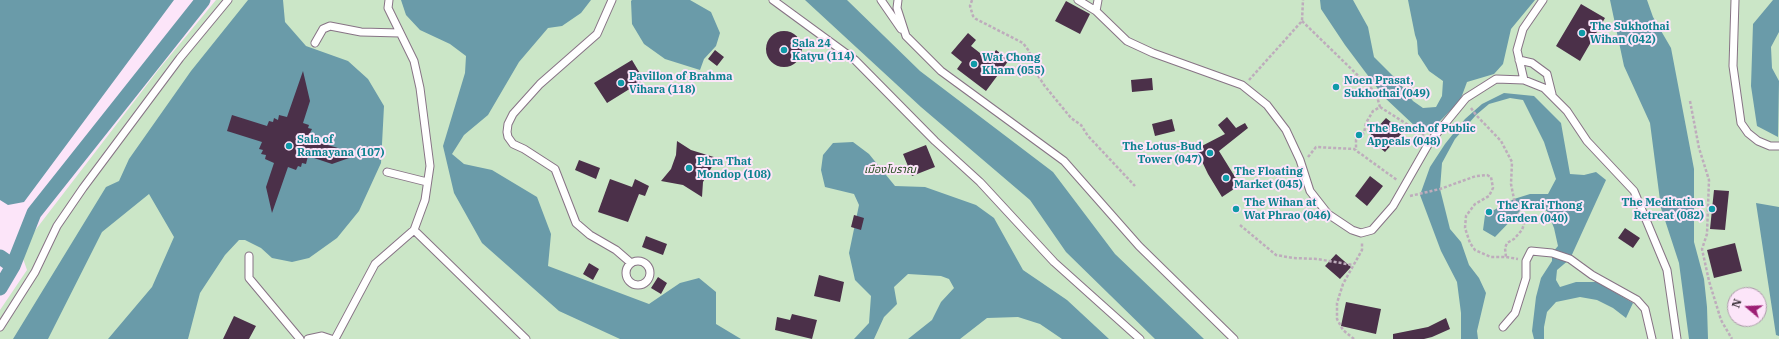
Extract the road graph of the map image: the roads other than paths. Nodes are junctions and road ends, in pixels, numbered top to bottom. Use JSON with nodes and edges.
{"nodes":[{"id":1,"x":228,"y":0,"type":"edge"},
{"id":2,"x":389,"y":0,"type":"edge"},
{"id":3,"x":612,"y":0,"type":"edge"},
{"id":4,"x":773,"y":0,"type":"edge"},
{"id":5,"x":881,"y":0,"type":"edge"},
{"id":6,"x":894,"y":0,"type":"edge"},
{"id":7,"x":898,"y":0,"type":"edge"},
{"id":8,"x":1078,"y":0,"type":"edge"},
{"id":9,"x":1098,"y":0,"type":"edge"},
{"id":10,"x":1543,"y":0,"type":"edge"},
{"id":11,"x":1735,"y":0,"type":"edge"},
{"id":12,"x":897,"y":8,"type":"junction"},
{"id":13,"x":1096,"y":10,"type":"junction"},
{"id":14,"x":400,"y":33,"type":"junction"},
{"id":15,"x":906,"y":36,"type":"junction"},
{"id":16,"x":315,"y":43,"type":"dead end"},
{"id":17,"x":1519,"y":60,"type":"junction"},
{"id":18,"x":1524,"y":80,"type":"junction"},
{"id":19,"x":1553,"y":96,"type":"junction"},
{"id":20,"x":1779,"y":146,"type":"edge"},
{"id":21,"x":387,"y":172,"type":"dead end"},
{"id":22,"x":427,"y":182,"type":"junction"},
{"id":23,"x":414,"y":230,"type":"junction"},
{"id":24,"x":249,"y":256,"type":"dead end"},
{"id":25,"x":631,"y":264,"type":"dead end"},
{"id":26,"x":0,"y":327,"type":"edge"},
{"id":27,"x":1503,"y":327,"type":"dead end"},
{"id":28,"x":300,"y":339,"type":"edge"},
{"id":29,"x":308,"y":339,"type":"edge"},
{"id":30,"x":331,"y":339,"type":"edge"},
{"id":31,"x":335,"y":339,"type":"edge"},
{"id":32,"x":526,"y":339,"type":"edge"},
{"id":33,"x":1140,"y":339,"type":"edge"},
{"id":34,"x":1234,"y":339,"type":"edge"},
{"id":35,"x":1652,"y":339,"type":"edge"},
{"id":36,"x":1677,"y":339,"type":"edge"}],
"edges":[{"from":1,"to":26,"type":"lane"},
{"from":2,"to":14,"type":"lane"},
{"from":3,"to":25,"type":"lane"},
{"from":4,"to":33,"type":"lane"},
{"from":5,"to":15,"type":"lane"},
{"from":6,"to":12,"type":"lane"},
{"from":7,"to":12,"type":"lane"},
{"from":8,"to":13,"type":"lane"},
{"from":9,"to":13,"type":"lane"},
{"from":10,"to":17,"type":"lane"},
{"from":11,"to":20,"type":"lane"},
{"from":12,"to":15,"type":"lane"},
{"from":13,"to":18,"type":"lane"},
{"from":14,"to":16,"type":"lane"},
{"from":14,"to":22,"type":"lane"},
{"from":15,"to":34,"type":"lane"},
{"from":17,"to":18,"type":"lane"},
{"from":17,"to":19,"type":"lane"},
{"from":18,"to":19,"type":"lane"},
{"from":19,"to":36,"type":"lane"},
{"from":21,"to":22,"type":"lane"},
{"from":22,"to":23,"type":"lane"},
{"from":23,"to":31,"type":"lane"},
{"from":23,"to":32,"type":"lane"},
{"from":24,"to":28,"type":"lane"},
{"from":27,"to":35,"type":"lane"},
{"from":29,"to":30,"type":"lane"}]}
